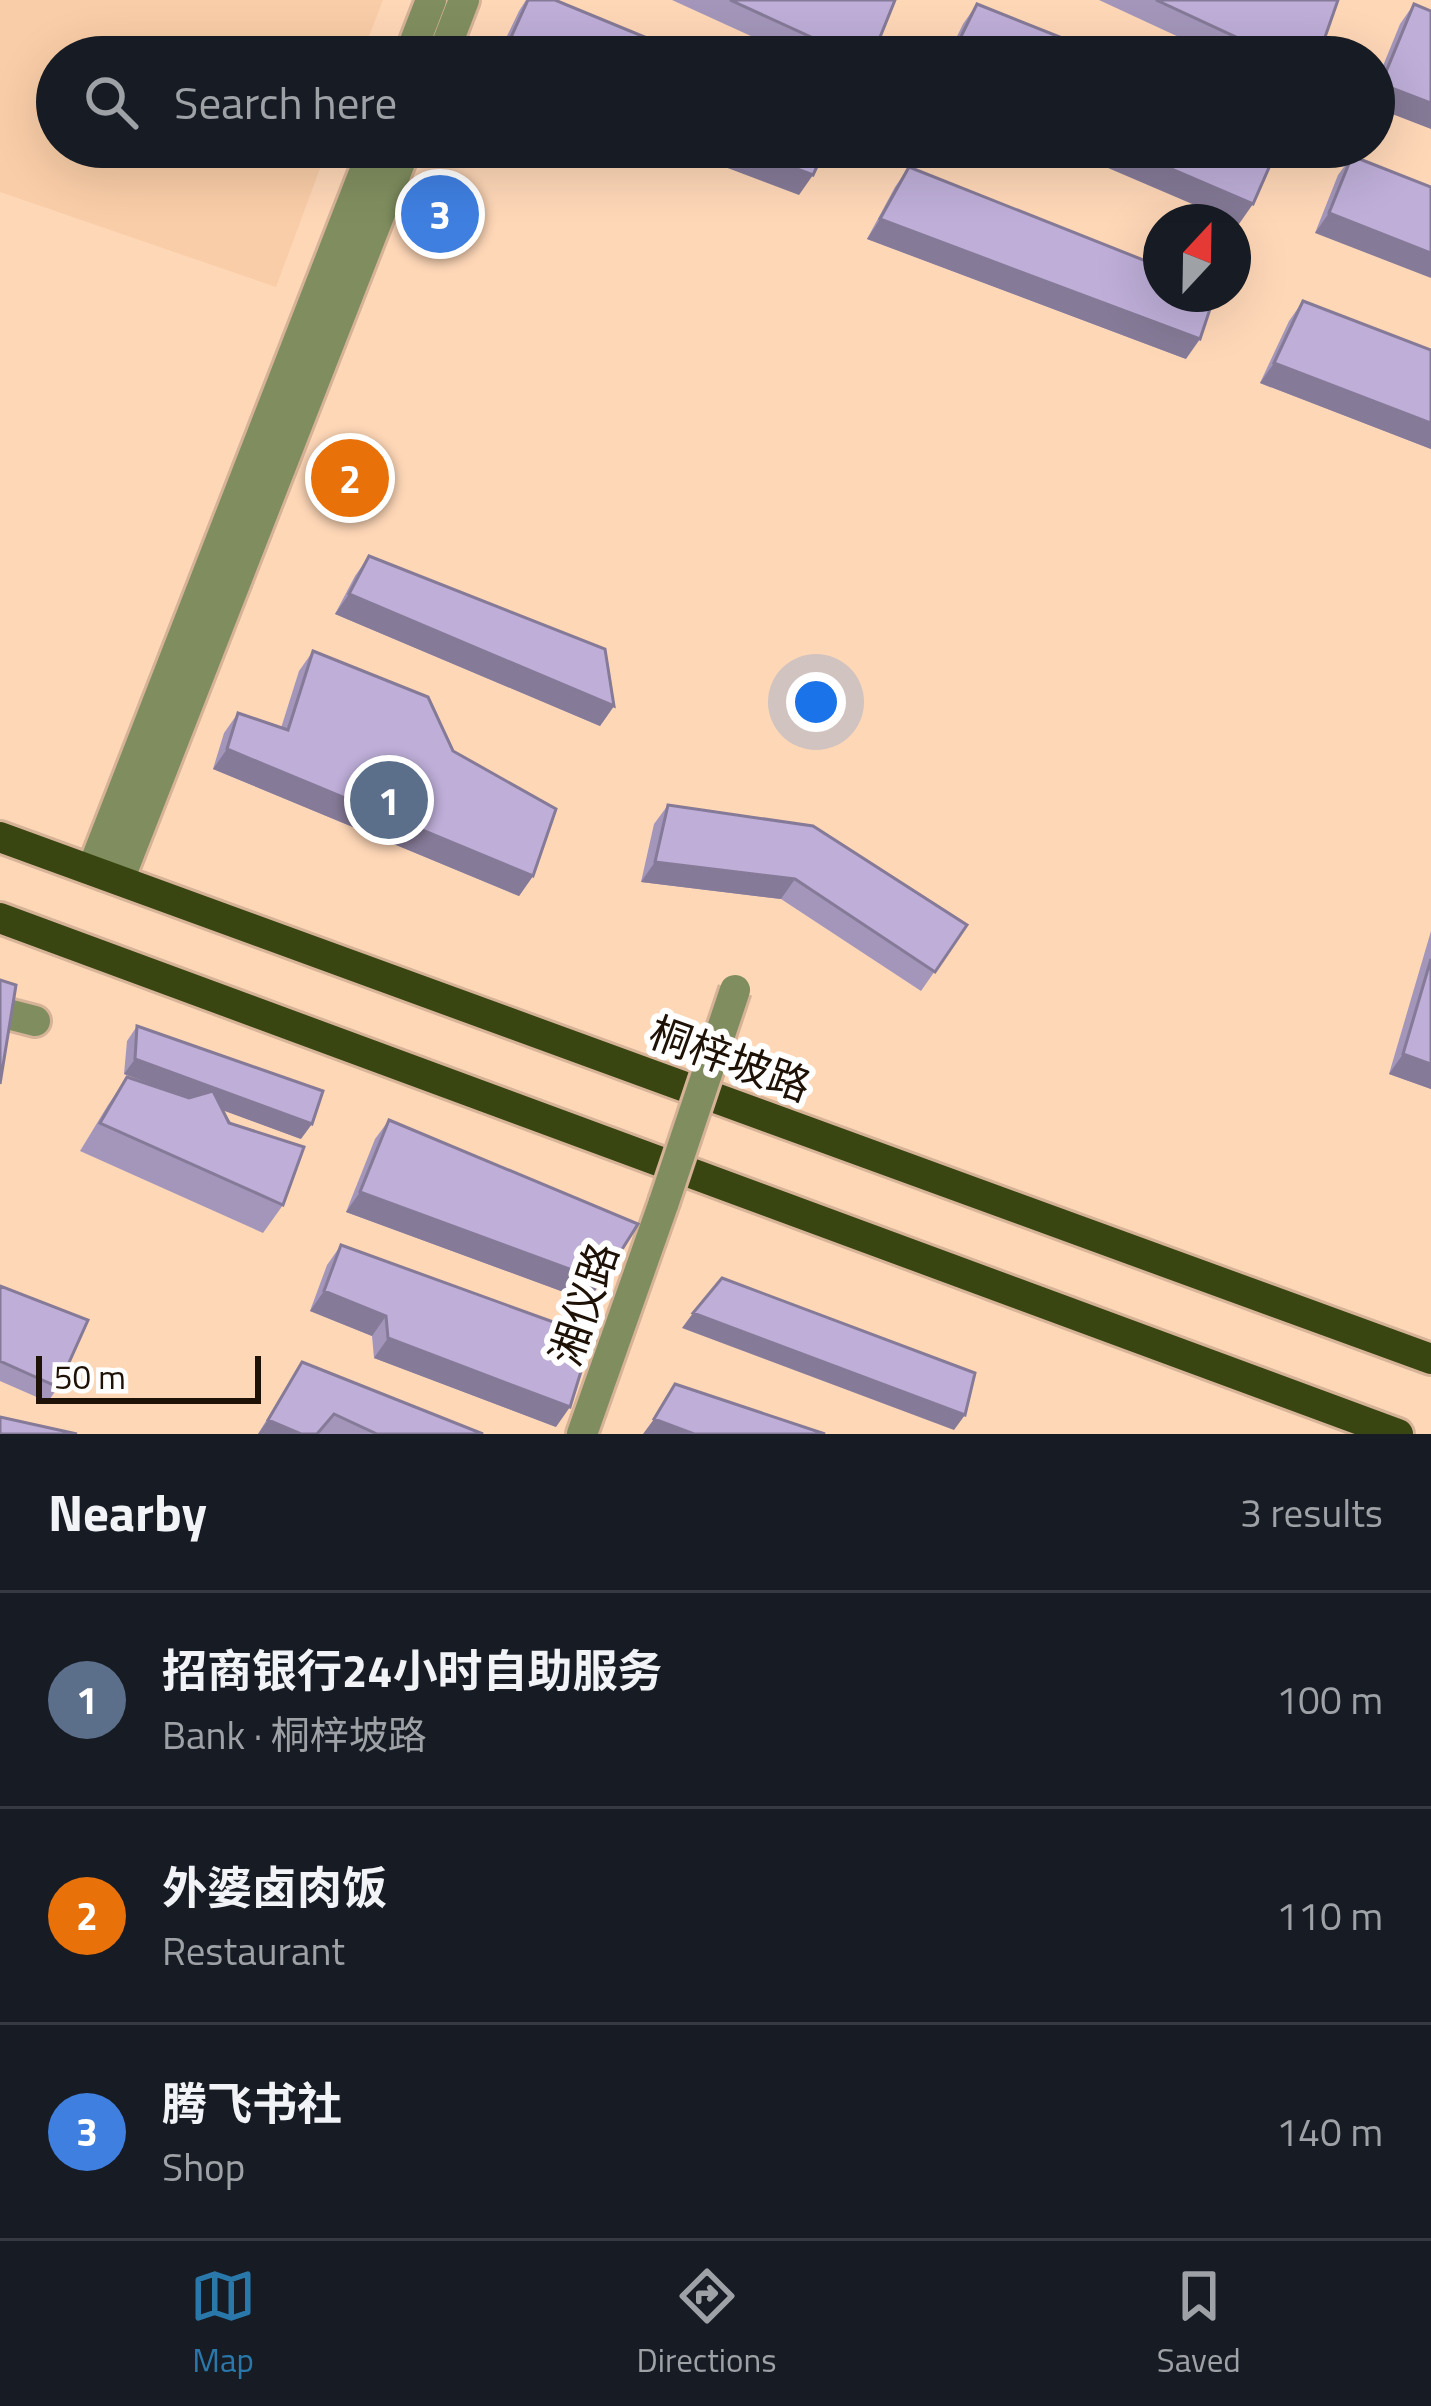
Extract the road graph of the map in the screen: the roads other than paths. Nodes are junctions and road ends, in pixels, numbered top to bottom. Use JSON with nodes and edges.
{"nodes":[{"id":1,"x":431,"y":0,"type":"edge"},
{"id":2,"x":464,"y":0,"type":"edge"},
{"id":3,"x":417,"y":36,"type":"edge"},
{"id":4,"x":450,"y":36,"type":"edge"},
{"id":5,"x":366,"y":168,"type":"edge"},
{"id":6,"x":397,"y":168,"type":"edge"},
{"id":7,"x":0,"y":837,"type":"edge"},
{"id":8,"x":105,"y":875,"type":"junction"},
{"id":9,"x":0,"y":918,"type":"edge"},
{"id":10,"x":735,"y":990,"type":"dead end"},
{"id":11,"x":0,"y":1012,"type":"edge"},
{"id":12,"x":35,"y":1021,"type":"dead end"},
{"id":13,"x":1431,"y":1360,"type":"edge"},
{"id":14,"x":582,"y":1434,"type":"edge"},
{"id":15,"x":1398,"y":1434,"type":"edge"}],
"edges":[{"from":1,"to":3,"type":"street"},
{"from":2,"to":4,"type":"street"},
{"from":5,"to":8,"type":"street"},
{"from":6,"to":8,"type":"street"},
{"from":7,"to":8,"type":"main road","name":"桐梓坡路"},
{"from":8,"to":13,"type":"main road","name":"桐梓坡路"},
{"from":9,"to":15,"type":"main road"},
{"from":10,"to":14,"type":"street","name":"湘仪路","bridge":true},
{"from":11,"to":12,"type":"street"}]}
